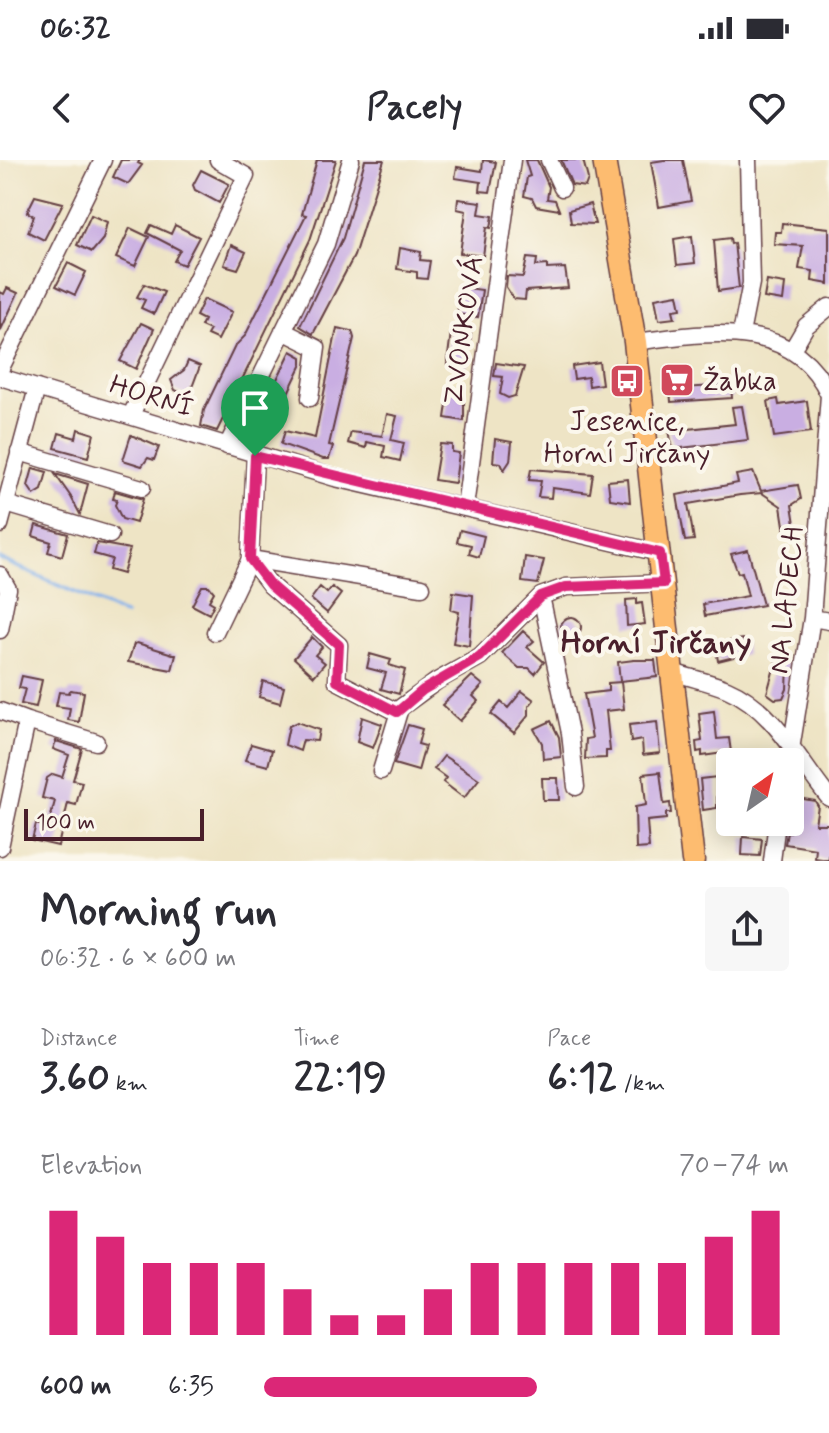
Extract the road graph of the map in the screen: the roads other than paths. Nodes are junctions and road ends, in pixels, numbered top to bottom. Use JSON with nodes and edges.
{"nodes":[{"id":1,"x":103,"y":160,"type":"edge"},
{"id":2,"x":218,"y":160,"type":"edge"},
{"id":3,"x":351,"y":160,"type":"edge"},
{"id":4,"x":512,"y":160,"type":"edge"},
{"id":5,"x":549,"y":160,"type":"edge"},
{"id":6,"x":604,"y":160,"type":"edge"},
{"id":7,"x":748,"y":160,"type":"edge"},
{"id":8,"x":562,"y":188,"type":"dead end"},
{"id":9,"x":829,"y":307,"type":"edge"},
{"id":10,"x":283,"y":331,"type":"junction"},
{"id":11,"x":741,"y":334,"type":"junction"},
{"id":12,"x":635,"y":342,"type":"junction"},
{"id":13,"x":792,"y":350,"type":"junction"},
{"id":14,"x":0,"y":370,"type":"edge"},
{"id":15,"x":0,"y":377,"type":"edge"},
{"id":16,"x":37,"y":388,"type":"junction"},
{"id":17,"x":829,"y":395,"type":"edge"},
{"id":18,"x":310,"y":398,"type":"dead end"},
{"id":19,"x":131,"y":415,"type":"junction"},
{"id":20,"x":227,"y":446,"type":"junction"},
{"id":21,"x":19,"y":452,"type":"junction"},
{"id":22,"x":255,"y":456,"type":"junction"},
{"id":23,"x":142,"y":488,"type":"dead end"},
{"id":24,"x":6,"y":504,"type":"junction"},
{"id":25,"x":465,"y":507,"type":"junction"},
{"id":26,"x":0,"y":525,"type":"edge"},
{"id":27,"x":110,"y":535,"type":"dead end"},
{"id":28,"x":660,"y":553,"type":"junction"},
{"id":29,"x":250,"y":559,"type":"junction"},
{"id":30,"x":0,"y":575,"type":"edge"},
{"id":31,"x":664,"y":583,"type":"junction"},
{"id":32,"x":422,"y":587,"type":"dead end"},
{"id":33,"x":541,"y":596,"type":"junction"},
{"id":34,"x":821,"y":619,"type":"edge"},
{"id":35,"x":0,"y":630,"type":"edge"},
{"id":36,"x":215,"y":632,"type":"dead end"},
{"id":37,"x":673,"y":672,"type":"junction"},
{"id":38,"x":0,"y":711,"type":"edge"},
{"id":39,"x":397,"y":712,"type":"junction"},
{"id":40,"x":27,"y":721,"type":"junction"},
{"id":41,"x":96,"y":742,"type":"dead end"},
{"id":42,"x":786,"y":748,"type":"edge"},
{"id":43,"x":792,"y":748,"type":"edge"},
{"id":44,"x":804,"y":769,"type":"edge"},
{"id":45,"x":381,"y":771,"type":"dead end"},
{"id":46,"x":576,"y":787,"type":"dead end"},
{"id":47,"x":829,"y":798,"type":"edge"},
{"id":48,"x":775,"y":836,"type":"edge"},
{"id":49,"x":0,"y":847,"type":"edge"},
{"id":50,"x":693,"y":861,"type":"edge"},
{"id":51,"x":772,"y":861,"type":"edge"}],
"edges":[{"from":1,"to":14,"type":"street"},
{"from":2,"to":19,"type":"street"},
{"from":3,"to":10,"type":"street"},
{"from":4,"to":25,"type":"street","name":"ZVONKOVÁ"},
{"from":5,"to":8,"type":"street"},
{"from":6,"to":12,"type":"main road"},
{"from":7,"to":11,"type":"street"},
{"from":9,"to":13,"type":"street"},
{"from":10,"to":18,"type":"street"},
{"from":10,"to":20,"type":"street"},
{"from":11,"to":12,"type":"street"},
{"from":11,"to":13,"type":"street"},
{"from":12,"to":28,"type":"main road"},
{"from":13,"to":17,"type":"street"},
{"from":15,"to":16,"type":"street","name":"HORNÍ"},
{"from":16,"to":19,"type":"street","name":"HORNÍ"},
{"from":16,"to":21,"type":"street"},
{"from":17,"to":34,"type":"street","name":"NA LADECH"},
{"from":19,"to":20,"type":"street","name":"HORNÍ"},
{"from":20,"to":22,"type":"street","name":"HORNÍ"},
{"from":21,"to":23,"type":"street"},
{"from":21,"to":24,"type":"street"},
{"from":22,"to":25,"type":"street","name":"HORNÍ"},
{"from":22,"to":29,"type":"street"},
{"from":24,"to":26,"type":"street"},
{"from":24,"to":27,"type":"street"},
{"from":25,"to":28,"type":"street","name":"HORNÍ"},
{"from":28,"to":31,"type":"main road"},
{"from":29,"to":32,"type":"street"},
{"from":29,"to":36,"type":"street"},
{"from":29,"to":39,"type":"street"},
{"from":30,"to":35,"type":"street"},
{"from":31,"to":33,"type":"street"},
{"from":31,"to":37,"type":"main road"},
{"from":33,"to":39,"type":"street"},
{"from":33,"to":46,"type":"street"},
{"from":34,"to":43,"type":"street","name":"NA LADECH"},
{"from":37,"to":42,"type":"street"},
{"from":37,"to":50,"type":"main road"},
{"from":38,"to":40,"type":"street"},
{"from":39,"to":45,"type":"street"},
{"from":40,"to":41,"type":"street"},
{"from":40,"to":49,"type":"street"},
{"from":44,"to":47,"type":"street"},
{"from":48,"to":51,"type":"street"}]}
